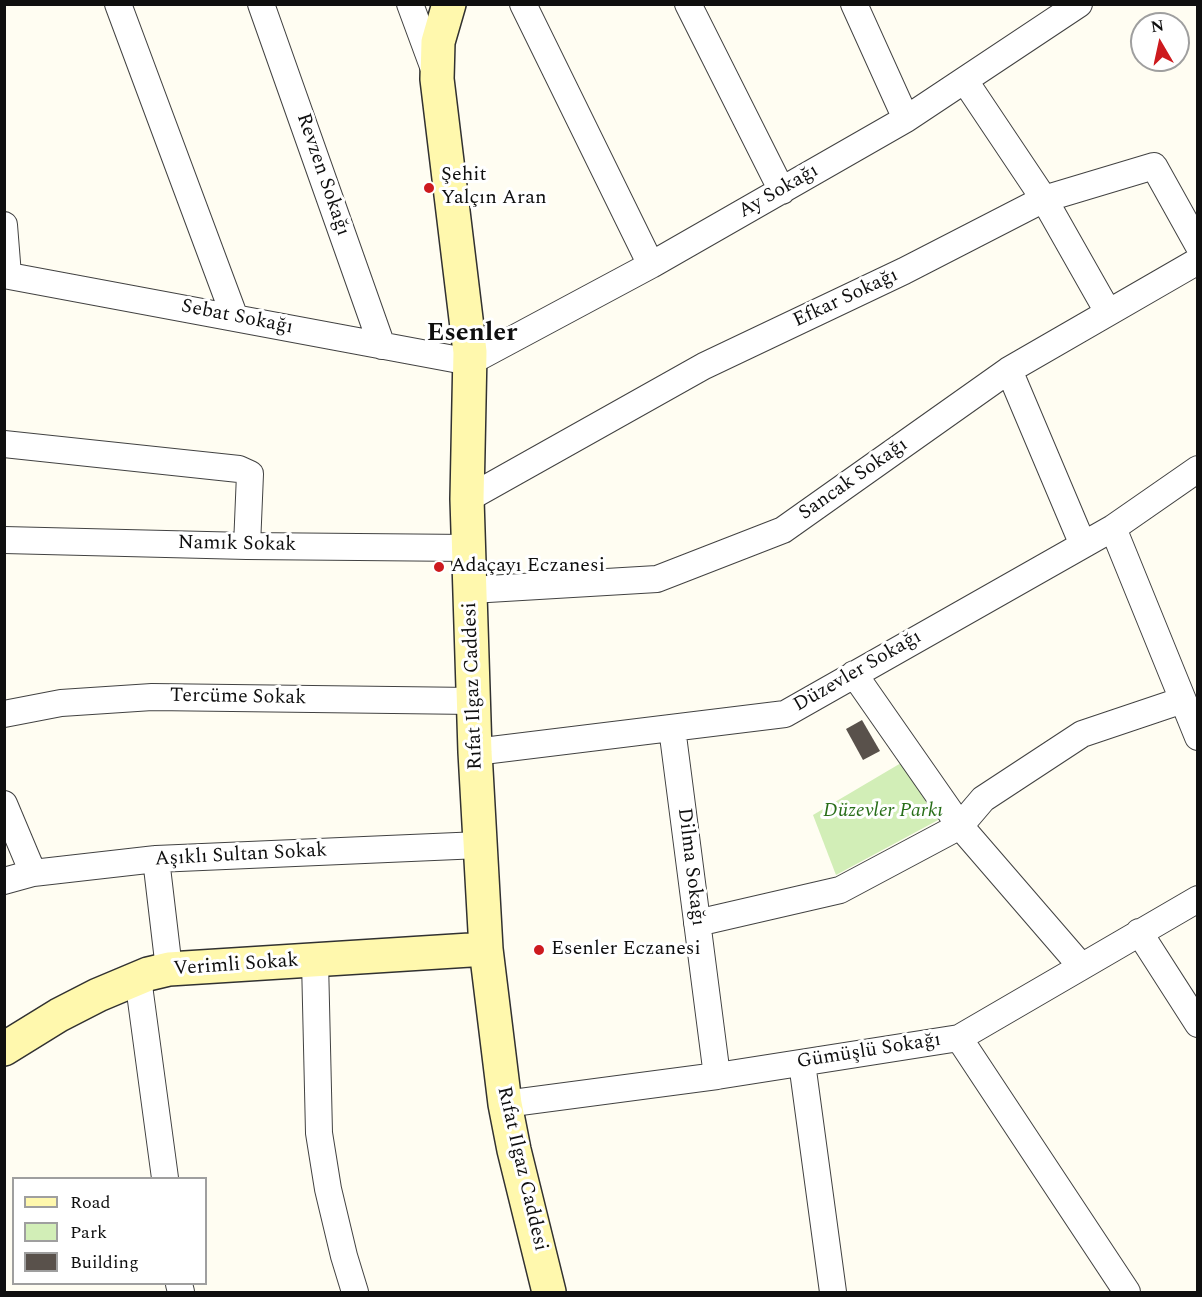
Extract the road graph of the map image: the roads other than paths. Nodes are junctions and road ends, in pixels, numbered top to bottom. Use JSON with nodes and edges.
{"nodes":[{"id":1,"x":118,"y":4,"type":"edge"},
{"id":2,"x":261,"y":4,"type":"edge"},
{"id":3,"x":410,"y":4,"type":"edge"},
{"id":4,"x":449,"y":4,"type":"edge"},
{"id":5,"x":523,"y":4,"type":"edge"},
{"id":6,"x":688,"y":4,"type":"edge"},
{"id":7,"x":854,"y":4,"type":"edge"},
{"id":8,"x":1079,"y":4,"type":"edge"},
{"id":9,"x":437,"y":79,"type":"junction"},
{"id":10,"x":965,"y":81,"type":"junction"},
{"id":11,"x":906,"y":119,"type":"junction"},
{"id":12,"x":782,"y":191,"type":"junction"},
{"id":13,"x":1044,"y":199,"type":"junction"},
{"id":14,"x":4,"y":225,"type":"edge"},
{"id":15,"x":1197,"y":245,"type":"edge"},
{"id":16,"x":1197,"y":261,"type":"edge"},
{"id":17,"x":651,"y":265,"type":"junction"},
{"id":18,"x":6,"y":275,"type":"edge"},
{"id":19,"x":1108,"y":312,"type":"junction"},
{"id":20,"x":235,"y":318,"type":"junction"},
{"id":21,"x":382,"y":346,"type":"junction"},
{"id":22,"x":470,"y":363,"type":"junction"},
{"id":23,"x":1009,"y":370,"type":"junction"},
{"id":24,"x":4,"y":444,"type":"edge"},
{"id":25,"x":1197,"y":469,"type":"edge"},
{"id":26,"x":467,"y":499,"type":"junction"},
{"id":27,"x":1113,"y":528,"type":"junction"},
{"id":28,"x":4,"y":540,"type":"edge"},
{"id":29,"x":1083,"y":545,"type":"junction"},
{"id":30,"x":247,"y":546,"type":"junction"},
{"id":31,"x":469,"y":548,"type":"junction"},
{"id":32,"x":471,"y":590,"type":"junction"},
{"id":33,"x":854,"y":674,"type":"junction"},
{"id":34,"x":1183,"y":700,"type":"junction"},
{"id":35,"x":473,"y":701,"type":"junction"},
{"id":36,"x":4,"y":714,"type":"edge"},
{"id":37,"x":672,"y":728,"type":"junction"},
{"id":38,"x":1197,"y":737,"type":"edge"},
{"id":39,"x":475,"y":752,"type":"junction"},
{"id":40,"x":4,"y":804,"type":"edge"},
{"id":41,"x":960,"y":826,"type":"junction"},
{"id":42,"x":480,"y":845,"type":"junction"},
{"id":43,"x":156,"y":859,"type":"junction"},
{"id":44,"x":33,"y":873,"type":"junction"},
{"id":45,"x":4,"y":881,"type":"edge"},
{"id":46,"x":1197,"y":899,"type":"edge"},
{"id":47,"x":697,"y":923,"type":"junction"},
{"id":48,"x":1139,"y":932,"type":"junction"},
{"id":49,"x":486,"y":949,"type":"junction"},
{"id":50,"x":315,"y":961,"type":"junction"},
{"id":51,"x":1081,"y":966,"type":"junction"},
{"id":52,"x":153,"y":974,"type":"junction"},
{"id":53,"x":1197,"y":1024,"type":"edge"},
{"id":54,"x":959,"y":1038,"type":"junction"},
{"id":55,"x":4,"y":1049,"type":"edge"},
{"id":56,"x":802,"y":1063,"type":"junction"},
{"id":57,"x":717,"y":1076,"type":"junction"},
{"id":58,"x":505,"y":1104,"type":"junction"},
{"id":59,"x":165,"y":1177,"type":"edge"},
{"id":60,"x":355,"y":1293,"type":"edge"},
{"id":61,"x":549,"y":1293,"type":"edge"},
{"id":62,"x":833,"y":1293,"type":"edge"},
{"id":63,"x":1127,"y":1293,"type":"edge"}],
"edges":[{"from":1,"to":20,"type":"street"},
{"from":2,"to":21,"type":"street","name":"Revzen Sokağı"},
{"from":3,"to":9,"type":"street"},
{"from":4,"to":9,"type":"street","name":"Rıfat Ilgaz Caddesi"},
{"from":5,"to":17,"type":"street"},
{"from":6,"to":12,"type":"street"},
{"from":7,"to":11,"type":"street"},
{"from":8,"to":10,"type":"street","name":"Ay Sokağı"},
{"from":9,"to":22,"type":"street","name":"Rıfat Ilgaz Caddesi"},
{"from":10,"to":11,"type":"street","name":"Ay Sokağı"},
{"from":10,"to":13,"type":"street"},
{"from":11,"to":12,"type":"street","name":"Ay Sokağı"},
{"from":12,"to":17,"type":"street","name":"Ay Sokağı"},
{"from":13,"to":15,"type":"street","name":"Efkar Sokağı"},
{"from":13,"to":19,"type":"street"},
{"from":13,"to":26,"type":"street","name":"Efkar Sokağı"},
{"from":14,"to":18,"type":"street"},
{"from":16,"to":19,"type":"street","name":"Sancak Sokağı"},
{"from":17,"to":22,"type":"street","name":"Ay Sokağı"},
{"from":18,"to":20,"type":"street","name":"Sebat Sokağı"},
{"from":19,"to":23,"type":"street","name":"Sancak Sokağı"},
{"from":20,"to":21,"type":"street","name":"Sebat Sokağı"},
{"from":21,"to":22,"type":"street","name":"Sebat Sokağı"},
{"from":22,"to":26,"type":"street","name":"Rıfat Ilgaz Caddesi"},
{"from":23,"to":29,"type":"street"},
{"from":23,"to":32,"type":"street","name":"Sancak Sokağı"},
{"from":24,"to":30,"type":"street"},
{"from":25,"to":27,"type":"street","name":"Düzevler Sokağı"},
{"from":26,"to":31,"type":"street","name":"Rıfat Ilgaz Caddesi"},
{"from":27,"to":29,"type":"street","name":"Düzevler Sokağı"},
{"from":27,"to":34,"type":"street"},
{"from":28,"to":30,"type":"street","name":"Namık Sokak"},
{"from":29,"to":33,"type":"street","name":"Düzevler Sokağı"},
{"from":30,"to":31,"type":"street","name":"Namık Sokak"},
{"from":31,"to":32,"type":"street","name":"Rıfat Ilgaz Caddesi"},
{"from":32,"to":35,"type":"street","name":"Rıfat Ilgaz Caddesi"},
{"from":33,"to":37,"type":"street","name":"Düzevler Sokağı"},
{"from":33,"to":41,"type":"street"},
{"from":34,"to":38,"type":"street"},
{"from":34,"to":41,"type":"street"},
{"from":35,"to":36,"type":"street","name":"Tercüme Sokak"},
{"from":35,"to":39,"type":"street","name":"Rıfat Ilgaz Caddesi"},
{"from":37,"to":39,"type":"street","name":"Düzevler Sokağı"},
{"from":37,"to":47,"type":"street","name":"Dilma Sokağı"},
{"from":39,"to":42,"type":"street","name":"Rıfat Ilgaz Caddesi"},
{"from":40,"to":44,"type":"street"},
{"from":41,"to":47,"type":"street"},
{"from":41,"to":51,"type":"street"},
{"from":42,"to":43,"type":"street","name":"Aşıklı Sultan Sokak"},
{"from":42,"to":49,"type":"street","name":"Rıfat Ilgaz Caddesi"},
{"from":43,"to":44,"type":"street","name":"Aşıklı Sultan Sokak"},
{"from":43,"to":52,"type":"street"},
{"from":44,"to":45,"type":"street","name":"Aşıklı Sultan Sokak"},
{"from":46,"to":48,"type":"street","name":"Gümüşlü Sokağı"},
{"from":47,"to":57,"type":"street","name":"Dilma Sokağı"},
{"from":48,"to":51,"type":"street","name":"Gümüşlü Sokağı"},
{"from":48,"to":53,"type":"street"},
{"from":49,"to":50,"type":"street","name":"Verimli Sokak"},
{"from":49,"to":58,"type":"street","name":"Rıfat Ilgaz Caddesi"},
{"from":50,"to":52,"type":"street","name":"Verimli Sokak"},
{"from":50,"to":60,"type":"street"},
{"from":51,"to":54,"type":"street","name":"Gümüşlü Sokağı"},
{"from":52,"to":55,"type":"street","name":"Verimli Sokak"},
{"from":52,"to":59,"type":"street"},
{"from":54,"to":56,"type":"street","name":"Gümüşlü Sokağı"},
{"from":54,"to":63,"type":"street"},
{"from":56,"to":57,"type":"street","name":"Gümüşlü Sokağı"},
{"from":56,"to":62,"type":"street"},
{"from":57,"to":58,"type":"street","name":"Gümüşlü Sokağı"},
{"from":58,"to":61,"type":"street","name":"Rıfat Ilgaz Caddesi"}]}
